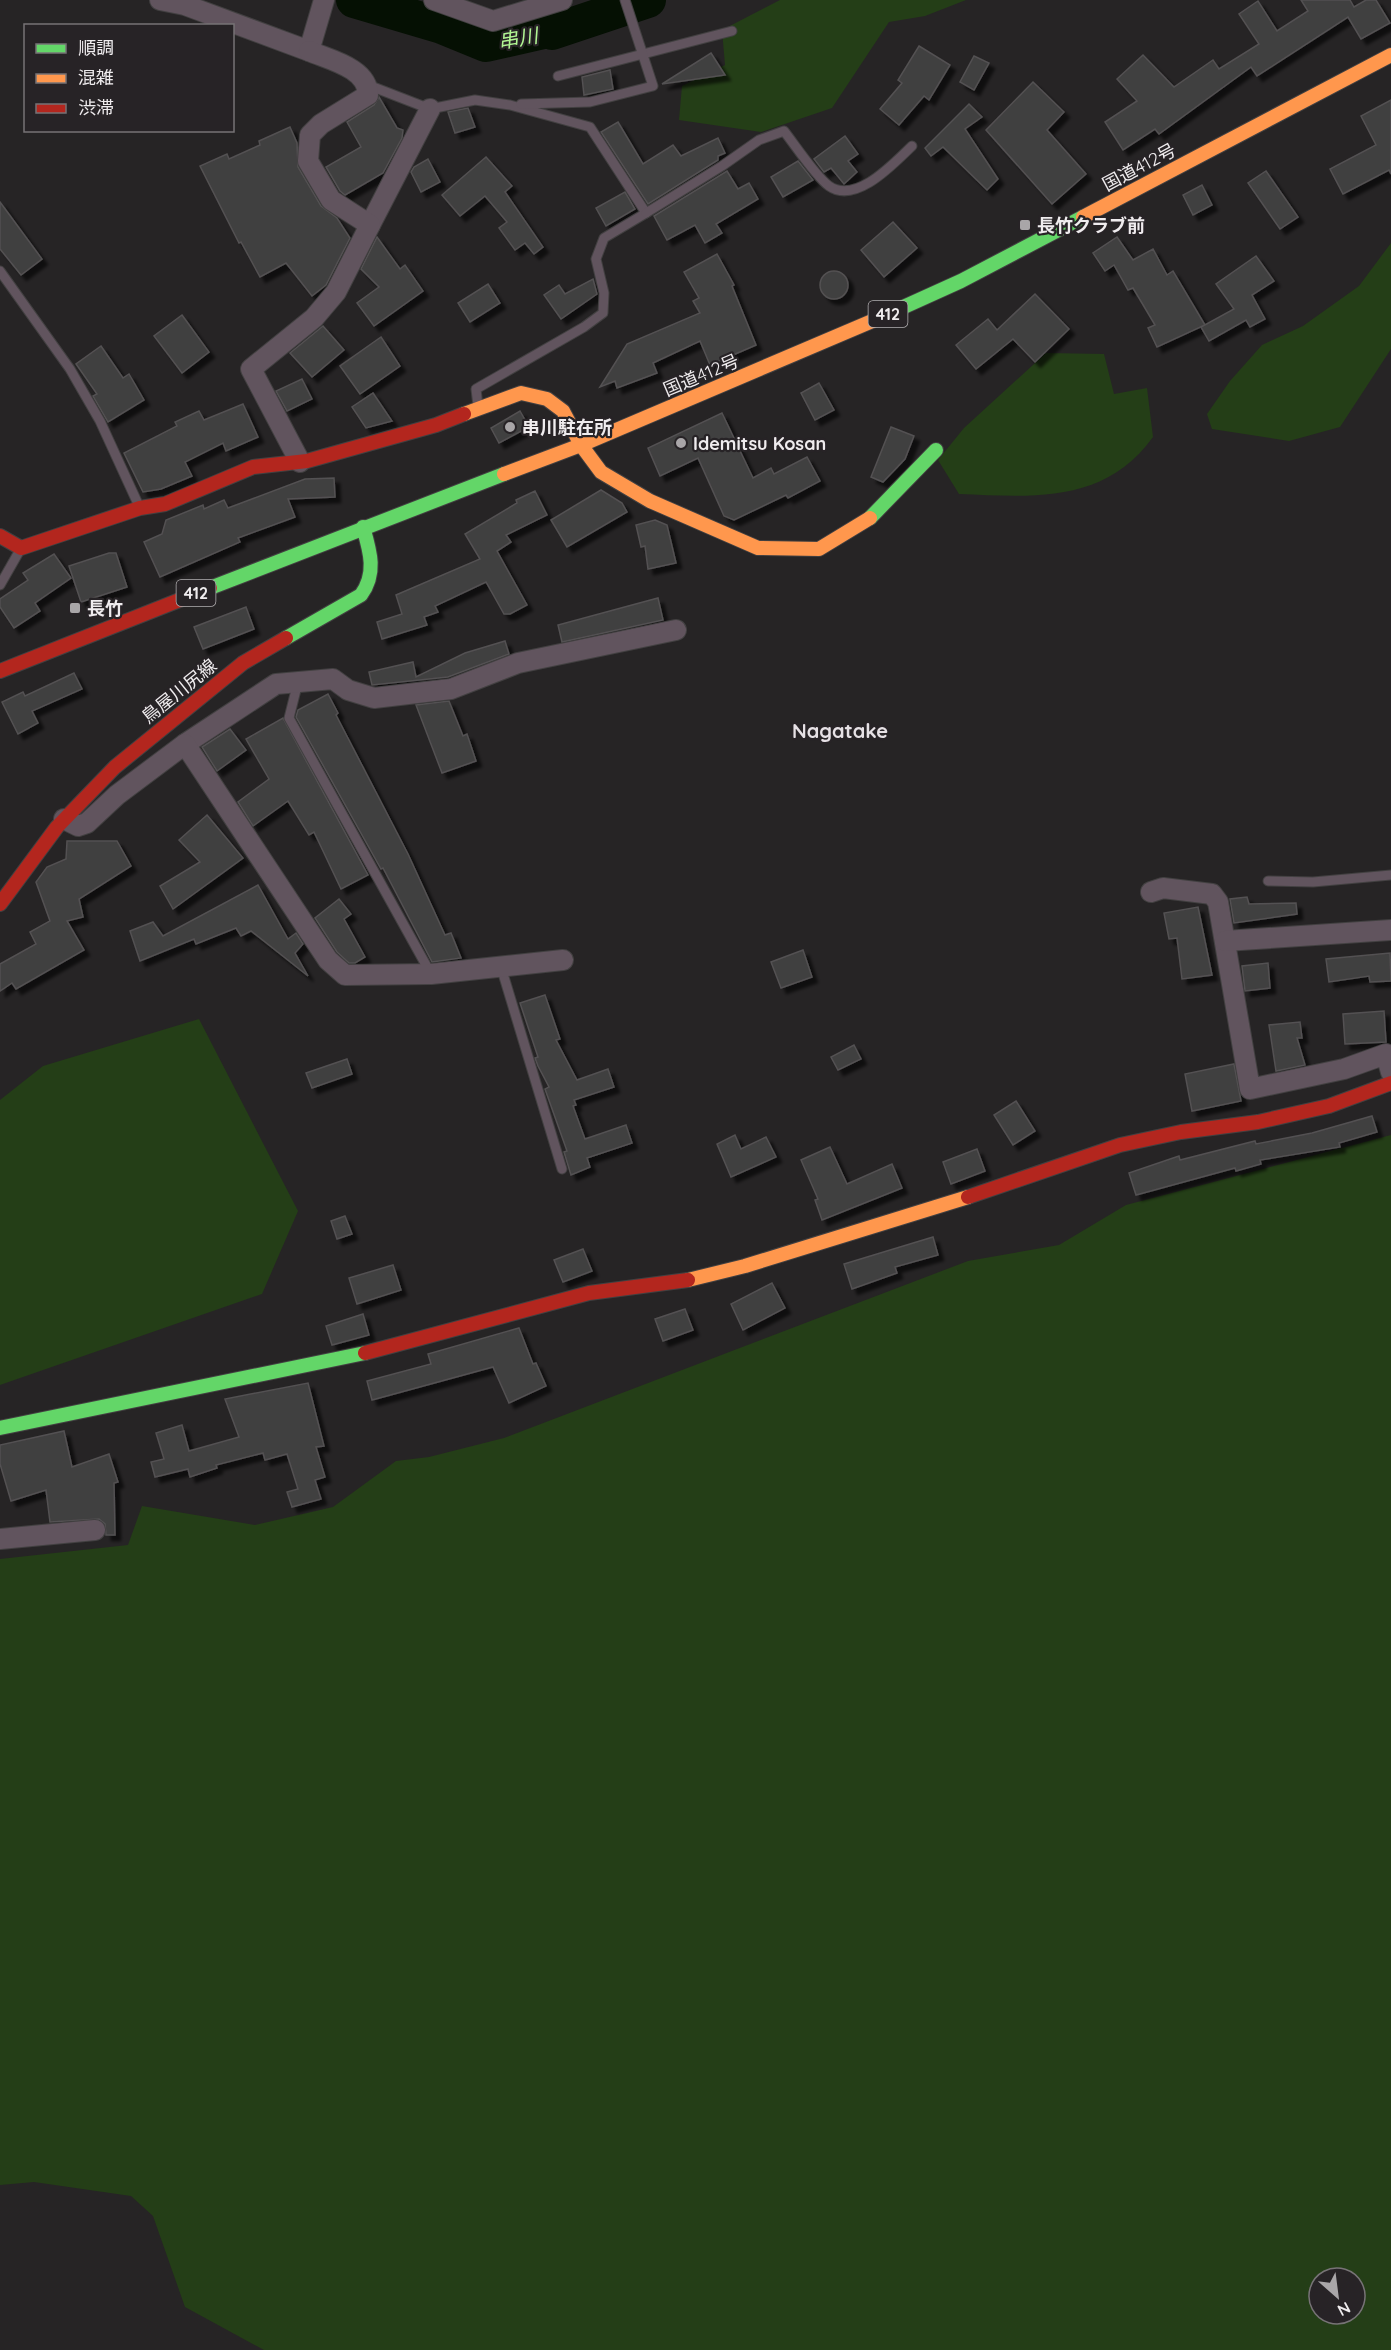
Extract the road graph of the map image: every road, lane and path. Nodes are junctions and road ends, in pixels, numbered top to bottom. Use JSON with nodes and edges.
{"nodes":[{"id":1,"x":160,"y":0,"type":"edge"},
{"id":2,"x":324,"y":0,"type":"edge"},
{"id":3,"x":434,"y":0,"type":"edge"},
{"id":4,"x":481,"y":0,"type":"edge"},
{"id":5,"x":562,"y":0,"type":"edge"},
{"id":6,"x":625,"y":0,"type":"edge"},
{"id":7,"x":464,"y":12,"type":"junction"},
{"id":8,"x":732,"y":31,"type":"dead end"},
{"id":9,"x":310,"y":46,"type":"junction"},
{"id":10,"x":642,"y":55,"type":"junction"},
{"id":11,"x":1391,"y":55,"type":"edge"},
{"id":12,"x":558,"y":76,"type":"dead end"},
{"id":13,"x":368,"y":85,"type":"junction"},
{"id":14,"x":510,"y":105,"type":"junction"},
{"id":15,"x":430,"y":110,"type":"junction"},
{"id":16,"x":912,"y":146,"type":"dead end"},
{"id":17,"x":646,"y":213,"type":"junction"},
{"id":18,"x":370,"y":225,"type":"junction"},
{"id":19,"x":0,"y":271,"type":"edge"},
{"id":20,"x":478,"y":409,"type":"junction"},
{"id":21,"x":581,"y":445,"type":"junction"},
{"id":22,"x":936,"y":450,"type":"dead end"},
{"id":23,"x":300,"y":462,"type":"junction"},
{"id":24,"x":140,"y":508,"type":"junction"},
{"id":25,"x":363,"y":527,"type":"junction"},
{"id":26,"x":0,"y":536,"type":"edge"},
{"id":27,"x":21,"y":548,"type":"junction"},
{"id":28,"x":0,"y":585,"type":"edge"},
{"id":29,"x":676,"y":630,"type":"dead end"},
{"id":30,"x":0,"y":671,"type":"edge"},
{"id":31,"x":298,"y":682,"type":"junction"},
{"id":32,"x":185,"y":744,"type":"junction"},
{"id":33,"x":64,"y":819,"type":"junction"},
{"id":34,"x":1391,"y":875,"type":"edge"},
{"id":35,"x":1268,"y":881,"type":"dead end"},
{"id":36,"x":1150,"y":892,"type":"dead end"},
{"id":37,"x":0,"y":904,"type":"edge"},
{"id":38,"x":1391,"y":930,"type":"edge"},
{"id":39,"x":1225,"y":941,"type":"junction"},
{"id":40,"x":563,"y":960,"type":"dead end"},
{"id":41,"x":501,"y":968,"type":"junction"},
{"id":42,"x":430,"y":974,"type":"junction"},
{"id":43,"x":1389,"y":1060,"type":"edge"},
{"id":44,"x":1391,"y":1083,"type":"edge"},
{"id":45,"x":562,"y":1169,"type":"dead end"},
{"id":46,"x":0,"y":1428,"type":"edge"},
{"id":47,"x":95,"y":1530,"type":"dead end"},
{"id":48,"x":0,"y":1539,"type":"edge"}],
"edges":[{"from":1,"to":9,"type":"street"},
{"from":2,"to":9,"type":"street"},
{"from":3,"to":7,"type":"street"},
{"from":4,"to":7,"type":"street"},
{"from":5,"to":7,"type":"street"},
{"from":6,"to":10,"type":"lane"},
{"from":8,"to":10,"type":"lane"},
{"from":9,"to":13,"type":"street"},
{"from":10,"to":12,"type":"lane"},
{"from":10,"to":14,"type":"lane"},
{"from":11,"to":21,"type":"main road","name":"国道412号","number":"412"},
{"from":13,"to":15,"type":"lane"},
{"from":13,"to":18,"type":"street"},
{"from":14,"to":15,"type":"lane"},
{"from":14,"to":17,"type":"lane"},
{"from":15,"to":18,"type":"street"},
{"from":16,"to":17,"type":"lane"},
{"from":17,"to":20,"type":"lane"},
{"from":18,"to":23,"type":"street"},
{"from":19,"to":24,"type":"lane"},
{"from":20,"to":21,"type":"main road"},
{"from":20,"to":23,"type":"main road"},
{"from":21,"to":22,"type":"main road"},
{"from":21,"to":25,"type":"main road","name":"国道412号","number":"412"},
{"from":23,"to":24,"type":"main road"},
{"from":24,"to":27,"type":"main road"},
{"from":25,"to":30,"type":"main road","name":"国道412号","number":"412"},
{"from":25,"to":33,"type":"main road","name":"鳥屋川尻線"},
{"from":26,"to":27,"type":"main road"},
{"from":27,"to":28,"type":"lane"},
{"from":29,"to":31,"type":"street"},
{"from":31,"to":32,"type":"street"},
{"from":31,"to":42,"type":"lane"},
{"from":32,"to":33,"type":"street"},
{"from":32,"to":42,"type":"street"},
{"from":33,"to":37,"type":"main road","name":"鳥屋川尻線"},
{"from":34,"to":35,"type":"lane"},
{"from":36,"to":39,"type":"street"},
{"from":38,"to":39,"type":"street"},
{"from":39,"to":43,"type":"street"},
{"from":40,"to":41,"type":"street"},
{"from":41,"to":42,"type":"street"},
{"from":41,"to":45,"type":"lane"},
{"from":44,"to":46,"type":"main road"},
{"from":47,"to":48,"type":"street"}]}
